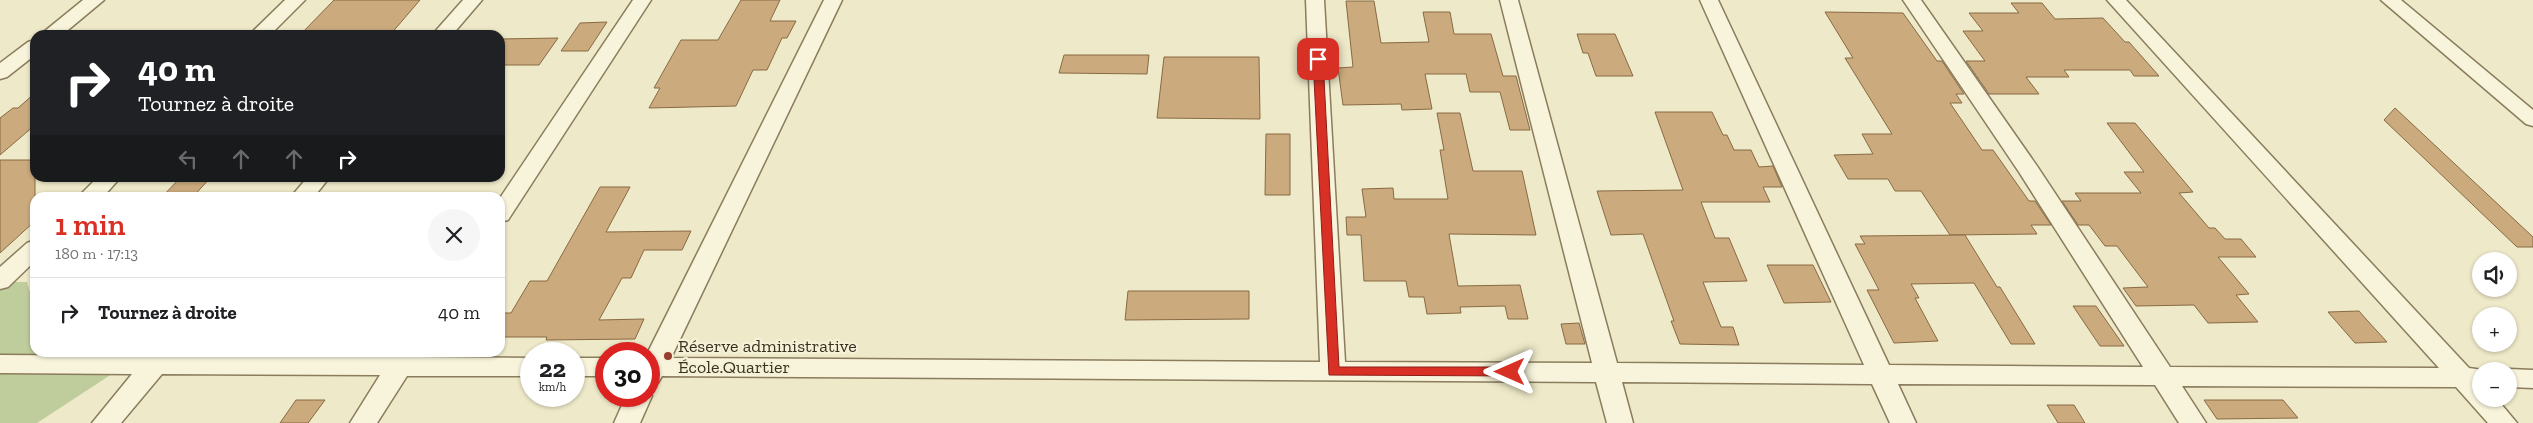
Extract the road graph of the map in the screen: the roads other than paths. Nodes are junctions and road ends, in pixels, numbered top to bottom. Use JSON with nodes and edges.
{"nodes":[{"id":1,"x":95,"y":0,"type":"edge"},
{"id":2,"x":296,"y":0,"type":"edge"},
{"id":3,"x":473,"y":0,"type":"edge"},
{"id":4,"x":642,"y":0,"type":"edge"},
{"id":5,"x":833,"y":0,"type":"edge"},
{"id":6,"x":1315,"y":0,"type":"edge"},
{"id":7,"x":1509,"y":0,"type":"edge"},
{"id":8,"x":1709,"y":0,"type":"edge"},
{"id":9,"x":1912,"y":0,"type":"edge"},
{"id":10,"x":2116,"y":0,"type":"edge"},
{"id":11,"x":2390,"y":0,"type":"edge"},
{"id":12,"x":56,"y":30,"type":"edge"},
{"id":13,"x":264,"y":30,"type":"edge"},
{"id":14,"x":446,"y":30,"type":"edge"},
{"id":15,"x":30,"y":50,"type":"edge"},
{"id":16,"x":0,"y":73,"type":"edge"},
{"id":17,"x":2533,"y":120,"type":"edge"},
{"id":18,"x":105,"y":182,"type":"edge"},
{"id":19,"x":315,"y":182,"type":"edge"},
{"id":20,"x":94,"y":192,"type":"edge"},
{"id":21,"x":306,"y":192,"type":"edge"},
{"id":22,"x":505,"y":207,"type":"edge"},
{"id":23,"x":30,"y":253,"type":"edge"},
{"id":24,"x":0,"y":281,"type":"edge"},
{"id":25,"x":660,"y":350,"type":"edge"},
{"id":26,"x":161,"y":358,"type":"edge"},
{"id":27,"x":405,"y":359,"type":"edge"},
{"id":28,"x":0,"y":364,"type":"edge"},
{"id":29,"x":520,"y":366,"type":"edge"},
{"id":30,"x":660,"y":370,"type":"edge"},
{"id":31,"x":1333,"y":371,"type":"junction"},
{"id":32,"x":1608,"y":373,"type":"junction"},
{"id":33,"x":1880,"y":375,"type":"junction"},
{"id":34,"x":2163,"y":376,"type":"junction"},
{"id":35,"x":2472,"y":378,"type":"edge"},
{"id":36,"x":2517,"y":378,"type":"edge"},
{"id":37,"x":2533,"y":378,"type":"edge"},
{"id":38,"x":634,"y":407,"type":"edge"},
{"id":39,"x":2490,"y":407,"type":"edge"},
{"id":40,"x":105,"y":423,"type":"edge"},
{"id":41,"x":363,"y":423,"type":"edge"},
{"id":42,"x":627,"y":423,"type":"edge"},
{"id":43,"x":1620,"y":423,"type":"edge"},
{"id":44,"x":1902,"y":423,"type":"edge"},
{"id":45,"x":2193,"y":423,"type":"edge"},
{"id":46,"x":2504,"y":423,"type":"edge"}],
"edges":[{"from":1,"to":12,"type":"street"},
{"from":2,"to":13,"type":"street"},
{"from":3,"to":14,"type":"street"},
{"from":4,"to":22,"type":"street"},
{"from":5,"to":25,"type":"street"},
{"from":6,"to":31,"type":"street"},
{"from":7,"to":32,"type":"street"},
{"from":8,"to":33,"type":"street"},
{"from":9,"to":34,"type":"street"},
{"from":10,"to":35,"type":"street"},
{"from":11,"to":17,"type":"street"},
{"from":15,"to":16,"type":"street"},
{"from":18,"to":20,"type":"street"},
{"from":19,"to":21,"type":"street"},
{"from":23,"to":24,"type":"street"},
{"from":26,"to":27,"type":"street"},
{"from":26,"to":28,"type":"street"},
{"from":26,"to":40,"type":"street"},
{"from":27,"to":29,"type":"street"},
{"from":27,"to":41,"type":"street"},
{"from":30,"to":31,"type":"street"},
{"from":31,"to":32,"type":"street"},
{"from":32,"to":33,"type":"street"},
{"from":32,"to":43,"type":"street"},
{"from":33,"to":34,"type":"street"},
{"from":33,"to":44,"type":"street"},
{"from":34,"to":35,"type":"street"},
{"from":34,"to":45,"type":"street"},
{"from":36,"to":37,"type":"street"},
{"from":38,"to":42,"type":"street"},
{"from":39,"to":46,"type":"street"}]}
